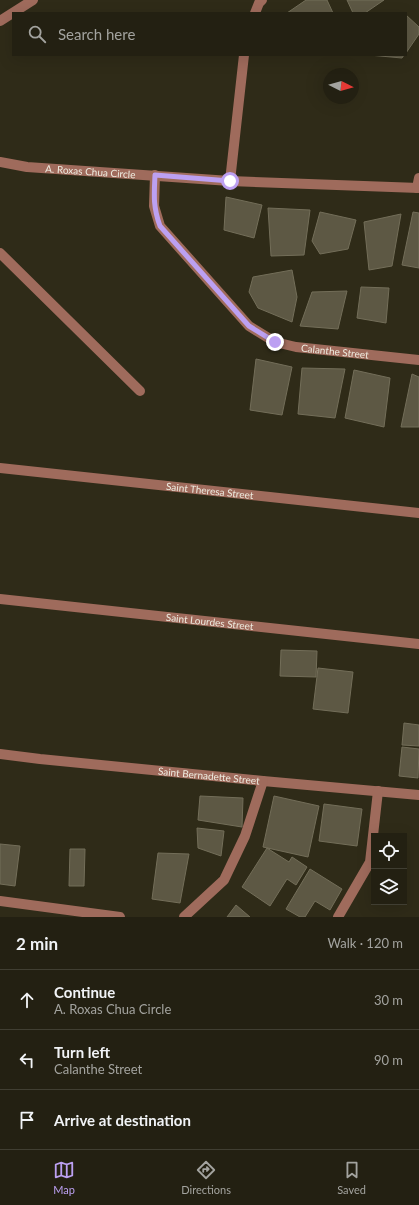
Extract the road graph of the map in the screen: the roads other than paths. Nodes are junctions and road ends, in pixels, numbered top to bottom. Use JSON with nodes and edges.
{"nodes":[{"id":1,"x":33,"y":0,"type":"edge"},
{"id":2,"x":262,"y":0,"type":"edge"},
{"id":3,"x":14,"y":12,"type":"edge"},
{"id":4,"x":255,"y":12,"type":"edge"},
{"id":5,"x":12,"y":13,"type":"edge"},
{"id":6,"x":0,"y":21,"type":"edge"},
{"id":7,"x":244,"y":56,"type":"edge"},
{"id":8,"x":0,"y":162,"type":"edge"},
{"id":9,"x":155,"y":175,"type":"junction"},
{"id":10,"x":230,"y":181,"type":"junction"},
{"id":11,"x":418,"y":184,"type":"edge"},
{"id":12,"x":0,"y":253,"type":"edge"},
{"id":13,"x":419,"y":360,"type":"edge"},
{"id":14,"x":140,"y":391,"type":"dead end"},
{"id":15,"x":0,"y":468,"type":"edge"},
{"id":16,"x":419,"y":513,"type":"edge"},
{"id":17,"x":0,"y":599,"type":"edge"},
{"id":18,"x":419,"y":644,"type":"edge"},
{"id":19,"x":0,"y":754,"type":"edge"},
{"id":20,"x":263,"y":781,"type":"junction"},
{"id":21,"x":378,"y":791,"type":"junction"},
{"id":22,"x":419,"y":794,"type":"edge"},
{"id":23,"x":0,"y":901,"type":"edge"},
{"id":24,"x":120,"y":917,"type":"edge"},
{"id":25,"x":184,"y":917,"type":"edge"},
{"id":26,"x":338,"y":917,"type":"edge"}],
"edges":[{"from":1,"to":3,"type":"street"},
{"from":2,"to":4,"type":"street"},
{"from":5,"to":6,"type":"street"},
{"from":7,"to":10,"type":"street"},
{"from":8,"to":9,"type":"street","name":"A. Roxas Chua Circle"},
{"from":9,"to":10,"type":"street","name":"A. Roxas Chua Circle"},
{"from":9,"to":13,"type":"street","name":"Calanthe Street"},
{"from":10,"to":11,"type":"street","name":"A. Roxas Chua Circle"},
{"from":12,"to":14,"type":"street"},
{"from":15,"to":16,"type":"street","name":"Saint Theresa Street"},
{"from":17,"to":18,"type":"street","name":"Saint Lourdes Street"},
{"from":19,"to":20,"type":"street","name":"Saint Bernadette Street"},
{"from":20,"to":21,"type":"street","name":"Saint Bernadette Street"},
{"from":20,"to":25,"type":"street"},
{"from":21,"to":22,"type":"street","name":"Saint Bernadette Street"},
{"from":21,"to":26,"type":"street"},
{"from":23,"to":24,"type":"street"}]}
